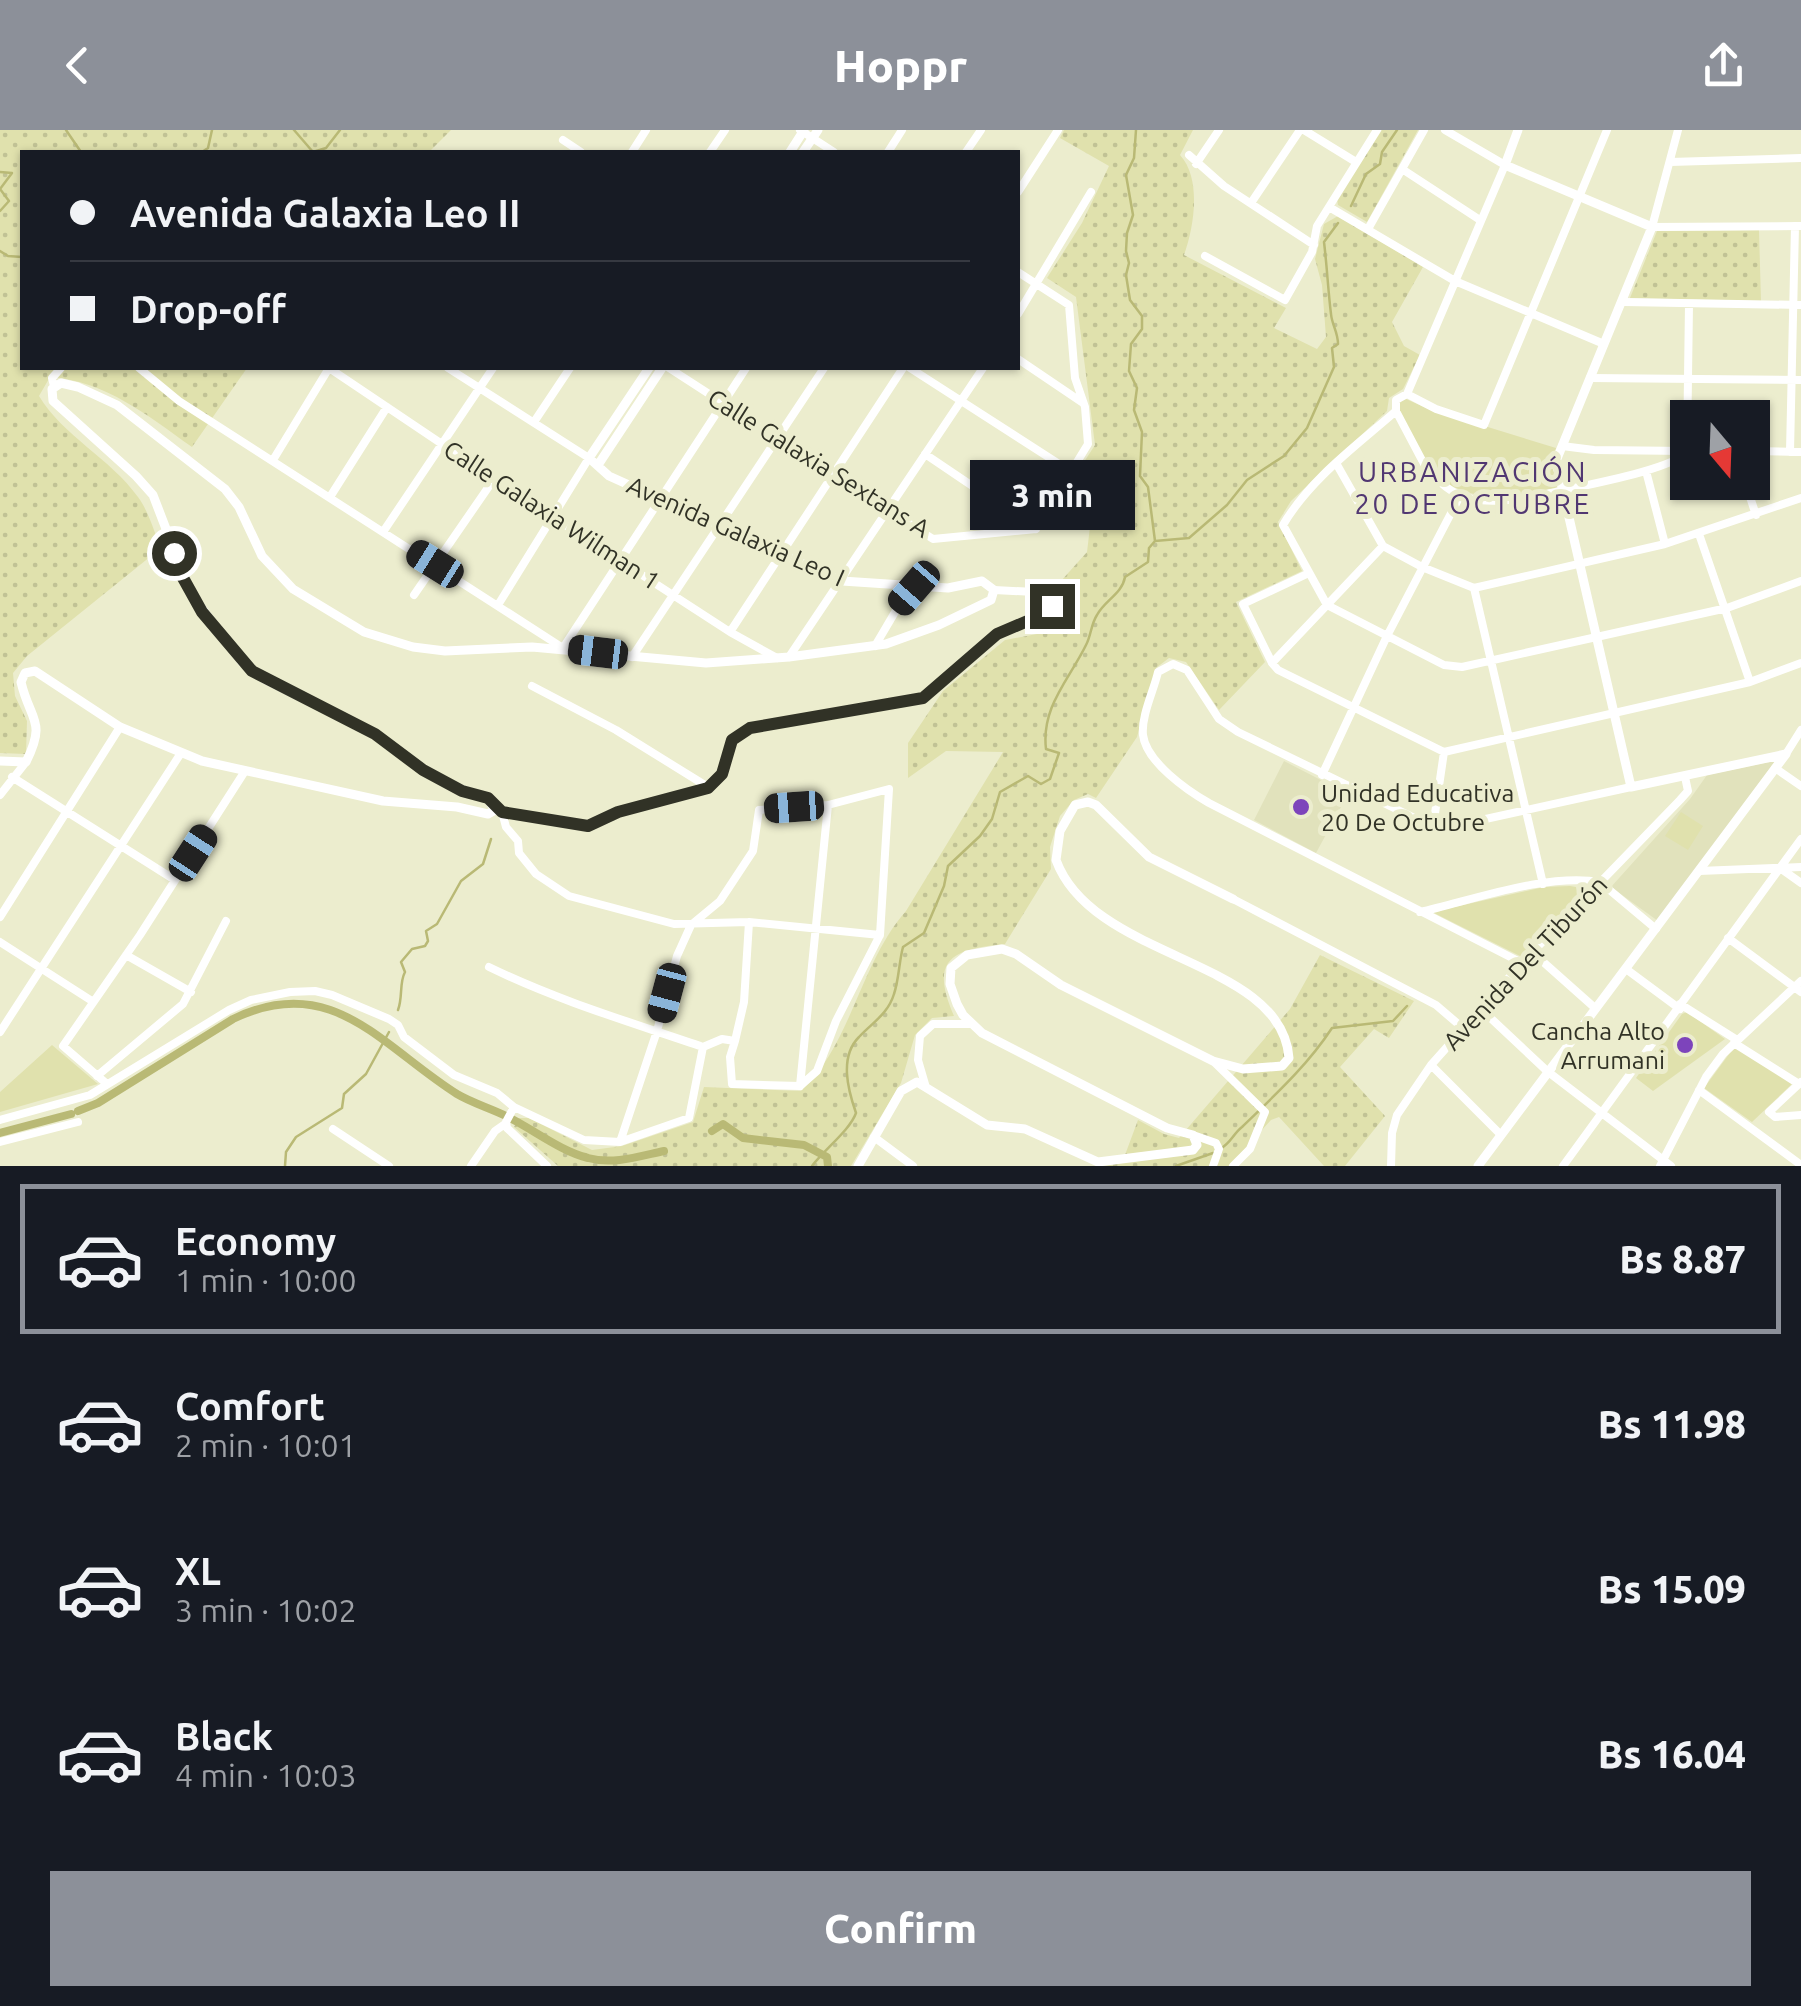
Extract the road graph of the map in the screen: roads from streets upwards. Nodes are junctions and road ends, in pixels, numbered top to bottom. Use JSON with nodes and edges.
{"nodes":[{"id":1,"x":1043,"y":130,"type":"edge"},
{"id":2,"x":1219,"y":130,"type":"edge"},
{"id":3,"x":1302,"y":130,"type":"edge"},
{"id":4,"x":1376,"y":130,"type":"edge"},
{"id":5,"x":1424,"y":130,"type":"edge"},
{"id":6,"x":1444,"y":130,"type":"edge"},
{"id":7,"x":1518,"y":130,"type":"edge"},
{"id":8,"x":1607,"y":130,"type":"edge"},
{"id":9,"x":1678,"y":130,"type":"edge"},
{"id":10,"x":807,"y":132,"type":"edge"},
{"id":11,"x":1056,"y":134,"type":"edge"},
{"id":12,"x":563,"y":140,"type":"dead end"},
{"id":13,"x":578,"y":150,"type":"edge"},
{"id":14,"x":831,"y":150,"type":"edge"},
{"id":15,"x":1189,"y":155,"type":"dead end"},
{"id":16,"x":1801,"y":158,"type":"edge"},
{"id":17,"x":1356,"y":162,"type":"junction"},
{"id":18,"x":1670,"y":162,"type":"junction"},
{"id":19,"x":1196,"y":164,"type":"junction"},
{"id":20,"x":1504,"y":165,"type":"junction"},
{"id":21,"x":1402,"y":169,"type":"junction"},
{"id":22,"x":1020,"y":189,"type":"edge"},
{"id":23,"x":1091,"y":192,"type":"dead end"},
{"id":24,"x":1579,"y":196,"type":"junction"},
{"id":25,"x":1251,"y":203,"type":"junction"},
{"id":26,"x":1330,"y":207,"type":"junction"},
{"id":27,"x":1480,"y":220,"type":"junction"},
{"id":28,"x":1798,"y":226,"type":"edge"},
{"id":29,"x":1652,"y":227,"type":"junction"},
{"id":30,"x":1368,"y":229,"type":"junction"},
{"id":31,"x":1314,"y":245,"type":"junction"},
{"id":32,"x":1205,"y":256,"type":"dead end"},
{"id":33,"x":1020,"y":273,"type":"edge"},
{"id":34,"x":1456,"y":282,"type":"junction"},
{"id":35,"x":1036,"y":285,"type":"junction"},
{"id":36,"x":1624,"y":302,"type":"junction"},
{"id":37,"x":1689,"y":304,"type":"junction"},
{"id":38,"x":1796,"y":305,"type":"edge"},
{"id":39,"x":1020,"y":311,"type":"edge"},
{"id":40,"x":1530,"y":313,"type":"junction"},
{"id":41,"x":1604,"y":344,"type":"junction"},
{"id":42,"x":1020,"y":360,"type":"edge"},
{"id":43,"x":59,"y":370,"type":"edge"},
{"id":44,"x":141,"y":370,"type":"edge"},
{"id":45,"x":328,"y":370,"type":"edge"},
{"id":46,"x":332,"y":370,"type":"edge"},
{"id":47,"x":451,"y":370,"type":"edge"},
{"id":48,"x":491,"y":370,"type":"edge"},
{"id":49,"x":569,"y":370,"type":"edge"},
{"id":50,"x":648,"y":370,"type":"edge"},
{"id":51,"x":663,"y":370,"type":"edge"},
{"id":52,"x":668,"y":370,"type":"edge"},
{"id":53,"x":745,"y":370,"type":"edge"},
{"id":54,"x":823,"y":370,"type":"edge"},
{"id":55,"x":905,"y":370,"type":"edge"},
{"id":56,"x":909,"y":370,"type":"edge"},
{"id":57,"x":981,"y":370,"type":"edge"},
{"id":58,"x":1590,"y":378,"type":"junction"},
{"id":59,"x":1687,"y":378,"type":"junction"},
{"id":60,"x":1790,"y":380,"type":"junction"},
{"id":61,"x":1801,"y":380,"type":"edge"},
{"id":62,"x":54,"y":386,"type":"junction"},
{"id":63,"x":479,"y":388,"type":"junction"},
{"id":64,"x":1407,"y":394,"type":"junction"},
{"id":65,"x":961,"y":400,"type":"junction"},
{"id":66,"x":1687,"y":400,"type":"edge"},
{"id":67,"x":722,"y":402,"type":"junction"},
{"id":68,"x":1083,"y":403,"type":"junction"},
{"id":69,"x":387,"y":407,"type":"junction"},
{"id":70,"x":1396,"y":412,"type":"junction"},
{"id":71,"x":534,"y":422,"type":"junction"},
{"id":72,"x":779,"y":438,"type":"junction"},
{"id":73,"x":442,"y":444,"type":"junction"},
{"id":74,"x":1562,"y":446,"type":"junction"},
{"id":75,"x":1670,"y":451,"type":"edge"},
{"id":76,"x":1770,"y":451,"type":"edge"},
{"id":77,"x":1790,"y":452,"type":"junction"},
{"id":78,"x":1801,"y":452,"type":"edge"},
{"id":79,"x":925,"y":454,"type":"junction"},
{"id":80,"x":274,"y":460,"type":"junction"},
{"id":81,"x":594,"y":462,"type":"junction"},
{"id":82,"x":1670,"y":462,"type":"edge"},
{"id":83,"x":1336,"y":463,"type":"junction"},
{"id":84,"x":1424,"y":464,"type":"dead end"},
{"id":85,"x":1070,"y":471,"type":"junction"},
{"id":86,"x":1646,"y":471,"type":"junction"},
{"id":87,"x":832,"y":473,"type":"junction"},
{"id":88,"x":1433,"y":474,"type":"dead end"},
{"id":89,"x":494,"y":479,"type":"junction"},
{"id":90,"x":1563,"y":489,"type":"junction"},
{"id":91,"x":330,"y":496,"type":"junction"},
{"id":92,"x":1460,"y":496,"type":"junction"},
{"id":93,"x":660,"y":497,"type":"junction"},
{"id":94,"x":1533,"y":497,"type":"dead end"},
{"id":95,"x":1519,"y":498,"type":"dead end"},
{"id":96,"x":1801,"y":498,"type":"edge"},
{"id":97,"x":1751,"y":500,"type":"edge"},
{"id":98,"x":888,"y":510,"type":"junction"},
{"id":99,"x":1756,"y":515,"type":"junction"},
{"id":100,"x":555,"y":516,"type":"junction"},
{"id":101,"x":718,"y":524,"type":"junction"},
{"id":102,"x":1036,"y":529,"type":"junction"},
{"id":103,"x":384,"y":532,"type":"junction"},
{"id":104,"x":1699,"y":534,"type":"junction"},
{"id":105,"x":1666,"y":544,"type":"junction"},
{"id":106,"x":1383,"y":546,"type":"junction"},
{"id":107,"x":780,"y":552,"type":"junction"},
{"id":108,"x":622,"y":560,"type":"junction"},
{"id":109,"x":435,"y":564,"type":"junction"},
{"id":110,"x":1579,"y":564,"type":"junction"},
{"id":111,"x":1422,"y":568,"type":"junction"},
{"id":112,"x":1309,"y":573,"type":"junction"},
{"id":113,"x":842,"y":581,"type":"junction"},
{"id":114,"x":1801,"y":581,"type":"edge"},
{"id":115,"x":914,"y":588,"type":"junction"},
{"id":116,"x":1474,"y":588,"type":"junction"},
{"id":117,"x":994,"y":590,"type":"junction"},
{"id":118,"x":414,"y":595,"type":"dead end"},
{"id":119,"x":675,"y":595,"type":"junction"},
{"id":120,"x":498,"y":605,"type":"junction"},
{"id":121,"x":1327,"y":605,"type":"junction"},
{"id":122,"x":1727,"y":608,"type":"junction"},
{"id":123,"x":730,"y":632,"type":"junction"},
{"id":124,"x":1387,"y":636,"type":"junction"},
{"id":125,"x":1596,"y":639,"type":"junction"},
{"id":126,"x":875,"y":646,"type":"junction"},
{"id":127,"x":563,"y":648,"type":"junction"},
{"id":128,"x":632,"y":657,"type":"junction"},
{"id":129,"x":783,"y":657,"type":"junction"},
{"id":130,"x":1490,"y":661,"type":"junction"},
{"id":131,"x":1272,"y":662,"type":"junction"},
{"id":132,"x":1801,"y":663,"type":"edge"},
{"id":133,"x":1750,"y":682,"type":"junction"},
{"id":134,"x":532,"y":686,"type":"dead end"},
{"id":135,"x":1354,"y":706,"type":"junction"},
{"id":136,"x":1614,"y":713,"type":"junction"},
{"id":137,"x":120,"y":727,"type":"junction"},
{"id":138,"x":1801,"y":730,"type":"edge"},
{"id":139,"x":1507,"y":737,"type":"junction"},
{"id":140,"x":181,"y":752,"type":"junction"},
{"id":141,"x":1444,"y":752,"type":"junction"},
{"id":142,"x":1786,"y":754,"type":"junction"},
{"id":143,"x":0,"y":762,"type":"edge"},
{"id":144,"x":26,"y":762,"type":"junction"},
{"id":145,"x":1776,"y":768,"type":"junction"},
{"id":146,"x":245,"y":772,"type":"junction"},
{"id":147,"x":1322,"y":775,"type":"junction"},
{"id":148,"x":12,"y":776,"type":"junction"},
{"id":149,"x":1685,"y":777,"type":"junction"},
{"id":150,"x":1801,"y":786,"type":"edge"},
{"id":151,"x":1630,"y":787,"type":"junction"},
{"id":152,"x":708,"y":788,"type":"junction"},
{"id":153,"x":0,"y":795,"type":"edge"},
{"id":154,"x":828,"y":805,"type":"junction"},
{"id":155,"x":499,"y":809,"type":"junction"},
{"id":156,"x":1525,"y":810,"type":"junction"},
{"id":157,"x":69,"y":812,"type":"junction"},
{"id":158,"x":1433,"y":827,"type":"junction"},
{"id":159,"x":1801,"y":839,"type":"edge"},
{"id":160,"x":122,"y":846,"type":"junction"},
{"id":161,"x":1780,"y":868,"type":"junction"},
{"id":162,"x":1801,"y":868,"type":"edge"},
{"id":163,"x":1699,"y":871,"type":"junction"},
{"id":164,"x":175,"y":880,"type":"junction"},
{"id":165,"x":1600,"y":882,"type":"junction"},
{"id":166,"x":1801,"y":883,"type":"edge"},
{"id":167,"x":1543,"y":884,"type":"junction"},
{"id":168,"x":1233,"y":899,"type":"joint"},
{"id":169,"x":1420,"y":912,"type":"junction"},
{"id":170,"x":0,"y":917,"type":"edge"},
{"id":171,"x":226,"y":920,"type":"dead end"},
{"id":172,"x":748,"y":922,"type":"junction"},
{"id":173,"x":691,"y":926,"type":"junction"},
{"id":174,"x":1656,"y":928,"type":"junction"},
{"id":175,"x":815,"y":930,"type":"junction"},
{"id":176,"x":880,"y":936,"type":"junction"},
{"id":177,"x":1728,"y":938,"type":"junction"},
{"id":178,"x":0,"y":942,"type":"edge"},
{"id":179,"x":1532,"y":952,"type":"junction"},
{"id":180,"x":126,"y":955,"type":"junction"},
{"id":181,"x":1522,"y":963,"type":"junction"},
{"id":182,"x":490,"y":967,"type":"dead end"},
{"id":183,"x":43,"y":969,"type":"junction"},
{"id":184,"x":1626,"y":969,"type":"junction"},
{"id":185,"x":1799,"y":987,"type":"edge"},
{"id":186,"x":191,"y":992,"type":"junction"},
{"id":187,"x":92,"y":1000,"type":"junction"},
{"id":188,"x":1680,"y":1006,"type":"junction"},
{"id":189,"x":1595,"y":1008,"type":"junction"},
{"id":190,"x":1482,"y":1010,"type":"junction"},
{"id":191,"x":971,"y":1024,"type":"junction"},
{"id":192,"x":1464,"y":1029,"type":"junction"},
{"id":193,"x":657,"y":1031,"type":"junction"},
{"id":194,"x":0,"y":1032,"type":"edge"},
{"id":195,"x":736,"y":1041,"type":"junction"},
{"id":196,"x":1735,"y":1041,"type":"junction"},
{"id":197,"x":702,"y":1047,"type":"junction"},
{"id":198,"x":1213,"y":1061,"type":"junction"},
{"id":199,"x":1432,"y":1066,"type":"junction"},
{"id":200,"x":1548,"y":1070,"type":"junction"},
{"id":201,"x":97,"y":1076,"type":"junction"},
{"id":202,"x":1800,"y":1083,"type":"edge"},
{"id":203,"x":107,"y":1084,"type":"junction"},
{"id":204,"x":925,"y":1084,"type":"junction"},
{"id":205,"x":800,"y":1086,"type":"junction"},
{"id":206,"x":1700,"y":1090,"type":"junction"},
{"id":207,"x":514,"y":1107,"type":"junction"},
{"id":208,"x":1600,"y":1114,"type":"junction"},
{"id":209,"x":1801,"y":1114,"type":"edge"},
{"id":210,"x":0,"y":1120,"type":"edge"},
{"id":211,"x":78,"y":1122,"type":"dead end"},
{"id":212,"x":505,"y":1123,"type":"junction"},
{"id":213,"x":333,"y":1129,"type":"dead end"},
{"id":214,"x":1193,"y":1134,"type":"junction"},
{"id":215,"x":1500,"y":1134,"type":"junction"},
{"id":216,"x":874,"y":1137,"type":"junction"},
{"id":217,"x":0,"y":1142,"type":"edge"},
{"id":218,"x":620,"y":1142,"type":"junction"},
{"id":219,"x":1665,"y":1164,"type":"edge"},
{"id":220,"x":1801,"y":1164,"type":"edge"},
{"id":221,"x":389,"y":1166,"type":"edge"},
{"id":222,"x":472,"y":1166,"type":"edge"},
{"id":223,"x":547,"y":1166,"type":"edge"},
{"id":224,"x":858,"y":1166,"type":"edge"},
{"id":225,"x":913,"y":1166,"type":"edge"},
{"id":226,"x":1213,"y":1166,"type":"edge"},
{"id":227,"x":1233,"y":1166,"type":"edge"},
{"id":228,"x":1391,"y":1166,"type":"edge"},
{"id":229,"x":1478,"y":1166,"type":"edge"},
{"id":230,"x":1563,"y":1166,"type":"edge"}],
"edges":[{"from":1,"to":11,"type":"street"},
{"from":2,"to":19,"type":"street"},
{"from":3,"to":17,"type":"street"},
{"from":3,"to":25,"type":"street"},
{"from":4,"to":17,"type":"street"},
{"from":5,"to":21,"type":"street"},
{"from":6,"to":20,"type":"street"},
{"from":7,"to":20,"type":"street"},
{"from":8,"to":24,"type":"street"},
{"from":9,"to":18,"type":"street"},
{"from":10,"to":14,"type":"street"},
{"from":11,"to":22,"type":"street"},
{"from":12,"to":13,"type":"street"},
{"from":15,"to":19,"type":"street"},
{"from":16,"to":18,"type":"street"},
{"from":17,"to":26,"type":"street"},
{"from":18,"to":29,"type":"street"},
{"from":19,"to":25,"type":"street"},
{"from":20,"to":24,"type":"street"},
{"from":20,"to":27,"type":"street"},
{"from":21,"to":27,"type":"street"},
{"from":21,"to":30,"type":"street"},
{"from":23,"to":35,"type":"street"},
{"from":24,"to":29,"type":"street"},
{"from":24,"to":40,"type":"street"},
{"from":25,"to":31,"type":"street"},
{"from":26,"to":30,"type":"street"},
{"from":26,"to":31,"type":"street"},
{"from":27,"to":34,"type":"street"},
{"from":28,"to":29,"type":"street"},
{"from":28,"to":38,"type":"street"},
{"from":29,"to":36,"type":"street"},
{"from":30,"to":34,"type":"street"},
{"from":31,"to":32,"type":"street"},
{"from":33,"to":35,"type":"street"},
{"from":34,"to":40,"type":"street"},
{"from":34,"to":64,"type":"street"},
{"from":35,"to":39,"type":"street"},
{"from":35,"to":68,"type":"street"},
{"from":36,"to":37,"type":"street"},
{"from":36,"to":41,"type":"street"},
{"from":37,"to":38,"type":"street"},
{"from":37,"to":59,"type":"street"},
{"from":38,"to":60,"type":"street"},
{"from":40,"to":41,"type":"street"},
{"from":40,"to":64,"type":"street"},
{"from":41,"to":58,"type":"street"},
{"from":42,"to":68,"type":"street"},
{"from":43,"to":62,"type":"street"},
{"from":44,"to":80,"type":"street"},
{"from":45,"to":80,"type":"street"},
{"from":46,"to":69,"type":"street","name":"Calle Galaxia Wilman 1"},
{"from":47,"to":63,"type":"street","name":"Avenida Galaxia Leo I"},
{"from":48,"to":63,"type":"street"},
{"from":49,"to":71,"type":"street"},
{"from":50,"to":81,"type":"street"},
{"from":51,"to":81,"type":"street"},
{"from":52,"to":67,"type":"street","name":"Calle Galaxia Sextans A"},
{"from":53,"to":67,"type":"street"},
{"from":54,"to":72,"type":"street"},
{"from":55,"to":87,"type":"street"},
{"from":56,"to":65,"type":"street"},
{"from":57,"to":65,"type":"street"},
{"from":58,"to":59,"type":"street"},
{"from":58,"to":74,"type":"street"},
{"from":59,"to":60,"type":"street"},
{"from":59,"to":66,"type":"street"},
{"from":60,"to":61,"type":"street"},
{"from":60,"to":77,"type":"street"},
{"from":62,"to":127,"type":"street"},
{"from":62,"to":155,"type":"street"},
{"from":63,"to":71,"type":"street","name":"Avenida Galaxia Leo I"},
{"from":63,"to":73,"type":"street"},
{"from":64,"to":70,"type":"street"},
{"from":65,"to":79,"type":"street"},
{"from":65,"to":85,"type":"street"},
{"from":67,"to":72,"type":"street","name":"Calle Galaxia Sextans A"},
{"from":67,"to":93,"type":"street"},
{"from":68,"to":85,"type":"street"},
{"from":69,"to":73,"type":"street","name":"Calle Galaxia Wilman 1"},
{"from":69,"to":91,"type":"street"},
{"from":70,"to":83,"type":"street"},
{"from":70,"to":84,"type":"street"},
{"from":71,"to":81,"type":"street","name":"Avenida Galaxia Leo I"},
{"from":72,"to":87,"type":"street","name":"Calle Galaxia Sextans A"},
{"from":72,"to":101,"type":"street"},
{"from":73,"to":89,"type":"street","name":"Calle Galaxia Wilman 1"},
{"from":73,"to":103,"type":"street"},
{"from":74,"to":75,"type":"street"},
{"from":74,"to":90,"type":"street"},
{"from":76,"to":77,"type":"street"},
{"from":77,"to":78,"type":"street"},
{"from":79,"to":98,"type":"street"},
{"from":79,"to":102,"type":"street"},
{"from":80,"to":91,"type":"street"},
{"from":81,"to":93,"type":"street","name":"Avenida Galaxia Leo I"},
{"from":81,"to":100,"type":"street"},
{"from":82,"to":86,"type":"street"},
{"from":83,"to":106,"type":"street"},
{"from":83,"to":112,"type":"street"},
{"from":85,"to":102,"type":"street"},
{"from":86,"to":90,"type":"street"},
{"from":86,"to":105,"type":"street"},
{"from":87,"to":98,"type":"street","name":"Calle Galaxia Sextans A"},
{"from":87,"to":107,"type":"street"},
{"from":88,"to":92,"type":"street"},
{"from":89,"to":100,"type":"street","name":"Calle Galaxia Wilman 1"},
{"from":89,"to":109,"type":"street"},
{"from":90,"to":94,"type":"street"},
{"from":90,"to":110,"type":"street"},
{"from":91,"to":103,"type":"street"},
{"from":92,"to":95,"type":"street"},
{"from":92,"to":111,"type":"street"},
{"from":93,"to":101,"type":"street","name":"Avenida Galaxia Leo I"},
{"from":93,"to":108,"type":"street"},
{"from":96,"to":99,"type":"street"},
{"from":97,"to":99,"type":"street"},
{"from":98,"to":102,"type":"street","name":"Calle Galaxia Sextans A"},
{"from":98,"to":113,"type":"street"},
{"from":99,"to":104,"type":"street"},
{"from":100,"to":108,"type":"street","name":"Calle Galaxia Wilman 1"},
{"from":100,"to":120,"type":"street"},
{"from":101,"to":107,"type":"street","name":"Avenida Galaxia Leo I"},
{"from":101,"to":119,"type":"street"},
{"from":103,"to":109,"type":"street"},
{"from":104,"to":105,"type":"street"},
{"from":104,"to":122,"type":"street"},
{"from":105,"to":110,"type":"street"},
{"from":106,"to":111,"type":"street"},
{"from":106,"to":121,"type":"street"},
{"from":107,"to":113,"type":"street","name":"Avenida Galaxia Leo I"},
{"from":107,"to":123,"type":"street"},
{"from":108,"to":119,"type":"street","name":"Calle Galaxia Wilman 1"},
{"from":108,"to":127,"type":"street"},
{"from":109,"to":118,"type":"street"},
{"from":109,"to":120,"type":"street"},
{"from":110,"to":116,"type":"street"},
{"from":110,"to":125,"type":"street"},
{"from":111,"to":116,"type":"street"},
{"from":111,"to":124,"type":"street"},
{"from":112,"to":121,"type":"street"},
{"from":112,"to":131,"type":"street"},
{"from":113,"to":115,"type":"street","name":"Avenida Galaxia Leo I"},
{"from":113,"to":129,"type":"street"},
{"from":114,"to":122,"type":"street"},
{"from":115,"to":117,"type":"street","name":"Avenida Galaxia Leo I"},
{"from":115,"to":126,"type":"street"},
{"from":116,"to":130,"type":"street"},
{"from":117,"to":126,"type":"street"},
{"from":117,"to":152,"type":"street"},
{"from":119,"to":123,"type":"street","name":"Calle Galaxia Wilman 1"},
{"from":119,"to":128,"type":"street"},
{"from":120,"to":127,"type":"street"},
{"from":121,"to":124,"type":"street"},
{"from":121,"to":131,"type":"street"},
{"from":122,"to":125,"type":"street"},
{"from":122,"to":133,"type":"street"},
{"from":123,"to":129,"type":"street","name":"Calle Galaxia Wilman 1"},
{"from":124,"to":130,"type":"street"},
{"from":124,"to":135,"type":"street"},
{"from":125,"to":130,"type":"street"},
{"from":125,"to":136,"type":"street"},
{"from":126,"to":129,"type":"street"},
{"from":127,"to":128,"type":"street"},
{"from":128,"to":129,"type":"street"},
{"from":130,"to":139,"type":"street"},
{"from":131,"to":135,"type":"street"},
{"from":132,"to":133,"type":"street"},
{"from":133,"to":136,"type":"street"},
{"from":134,"to":152,"type":"street"},
{"from":135,"to":141,"type":"street"},
{"from":135,"to":147,"type":"street"},
{"from":136,"to":139,"type":"street"},
{"from":136,"to":151,"type":"street"},
{"from":137,"to":140,"type":"street"},
{"from":137,"to":144,"type":"street"},
{"from":137,"to":157,"type":"street"},
{"from":138,"to":142,"type":"street"},
{"from":139,"to":141,"type":"street"},
{"from":139,"to":156,"type":"street"},
{"from":140,"to":146,"type":"street"},
{"from":140,"to":160,"type":"street"},
{"from":141,"to":158,"type":"street"},
{"from":142,"to":145,"type":"street"},
{"from":142,"to":149,"type":"street"},
{"from":143,"to":144,"type":"street"},
{"from":144,"to":148,"type":"street"},
{"from":145,"to":150,"type":"street"},
{"from":145,"to":163,"type":"street"},
{"from":146,"to":155,"type":"street"},
{"from":146,"to":164,"type":"street"},
{"from":147,"to":158,"type":"street"},
{"from":147,"to":169,"type":"street"},
{"from":148,"to":153,"type":"street"},
{"from":148,"to":157,"type":"street"},
{"from":149,"to":151,"type":"street"},
{"from":149,"to":165,"type":"street","name":"Avenida Del Tiburón"},
{"from":151,"to":156,"type":"street"},
{"from":152,"to":155,"type":"street"},
{"from":154,"to":173,"type":"street"},
{"from":154,"to":175,"type":"street"},
{"from":154,"to":176,"type":"street"},
{"from":155,"to":173,"type":"street"},
{"from":156,"to":158,"type":"street"},
{"from":156,"to":167,"type":"street"},
{"from":157,"to":160,"type":"street"},
{"from":157,"to":170,"type":"street"},
{"from":159,"to":161,"type":"street"},
{"from":160,"to":164,"type":"street"},
{"from":160,"to":183,"type":"street"},
{"from":161,"to":162,"type":"street"},
{"from":161,"to":163,"type":"street"},
{"from":161,"to":166,"type":"street"},
{"from":161,"to":177,"type":"street"},
{"from":163,"to":174,"type":"street"},
{"from":164,"to":180,"type":"street"},
{"from":165,"to":167,"type":"street"},
{"from":165,"to":174,"type":"street"},
{"from":165,"to":179,"type":"street","name":"Avenida Del Tiburón"},
{"from":167,"to":169,"type":"street"},
{"from":168,"to":192,"type":"street"},
{"from":168,"to":198,"type":"street"},
{"from":169,"to":181,"type":"street"},
{"from":171,"to":186,"type":"street"},
{"from":172,"to":173,"type":"street"},
{"from":172,"to":175,"type":"street"},
{"from":172,"to":195,"type":"street"},
{"from":173,"to":193,"type":"street"},
{"from":174,"to":184,"type":"street"},
{"from":175,"to":176,"type":"street"},
{"from":175,"to":205,"type":"street"},
{"from":176,"to":205,"type":"street"},
{"from":177,"to":185,"type":"street"},
{"from":177,"to":188,"type":"street"},
{"from":178,"to":183,"type":"street"},
{"from":179,"to":181,"type":"street","name":"Avenida Del Tiburón"},
{"from":179,"to":189,"type":"street"},
{"from":180,"to":186,"type":"street"},
{"from":180,"to":187,"type":"street"},
{"from":181,"to":190,"type":"street","name":"Avenida Del Tiburón"},
{"from":182,"to":193,"type":"street"},
{"from":183,"to":187,"type":"street"},
{"from":183,"to":194,"type":"street"},
{"from":184,"to":188,"type":"street"},
{"from":184,"to":189,"type":"street"},
{"from":185,"to":196,"type":"street"},
{"from":186,"to":201,"type":"street"},
{"from":187,"to":201,"type":"street"},
{"from":188,"to":196,"type":"street"},
{"from":188,"to":208,"type":"street"},
{"from":189,"to":200,"type":"street"},
{"from":190,"to":192,"type":"street","name":"Avenida Del Tiburón"},
{"from":190,"to":200,"type":"street"},
{"from":191,"to":198,"type":"street"},
{"from":191,"to":204,"type":"street"},
{"from":191,"to":214,"type":"street"},
{"from":192,"to":199,"type":"street","name":"Avenida Del Tiburón"},
{"from":193,"to":197,"type":"street"},
{"from":193,"to":218,"type":"street"},
{"from":195,"to":197,"type":"street"},
{"from":195,"to":205,"type":"street"},
{"from":196,"to":202,"type":"street"},
{"from":196,"to":206,"type":"street"},
{"from":197,"to":218,"type":"street"},
{"from":198,"to":227,"type":"street"},
{"from":199,"to":215,"type":"street"},
{"from":199,"to":228,"type":"street","name":"Avenida Del Tiburón"},
{"from":200,"to":208,"type":"street"},
{"from":200,"to":215,"type":"street"},
{"from":201,"to":203,"type":"street"},
{"from":202,"to":209,"type":"street"},
{"from":203,"to":207,"type":"street"},
{"from":203,"to":210,"type":"street"},
{"from":204,"to":214,"type":"street"},
{"from":204,"to":216,"type":"street"},
{"from":206,"to":219,"type":"street"},
{"from":206,"to":220,"type":"street"},
{"from":207,"to":212,"type":"street"},
{"from":207,"to":218,"type":"street"},
{"from":208,"to":219,"type":"street"},
{"from":208,"to":230,"type":"street"},
{"from":211,"to":217,"type":"street"},
{"from":212,"to":222,"type":"street"},
{"from":212,"to":223,"type":"street"},
{"from":213,"to":221,"type":"street"},
{"from":214,"to":226,"type":"street"},
{"from":215,"to":229,"type":"street"},
{"from":216,"to":224,"type":"street"},
{"from":216,"to":225,"type":"street"}]}
